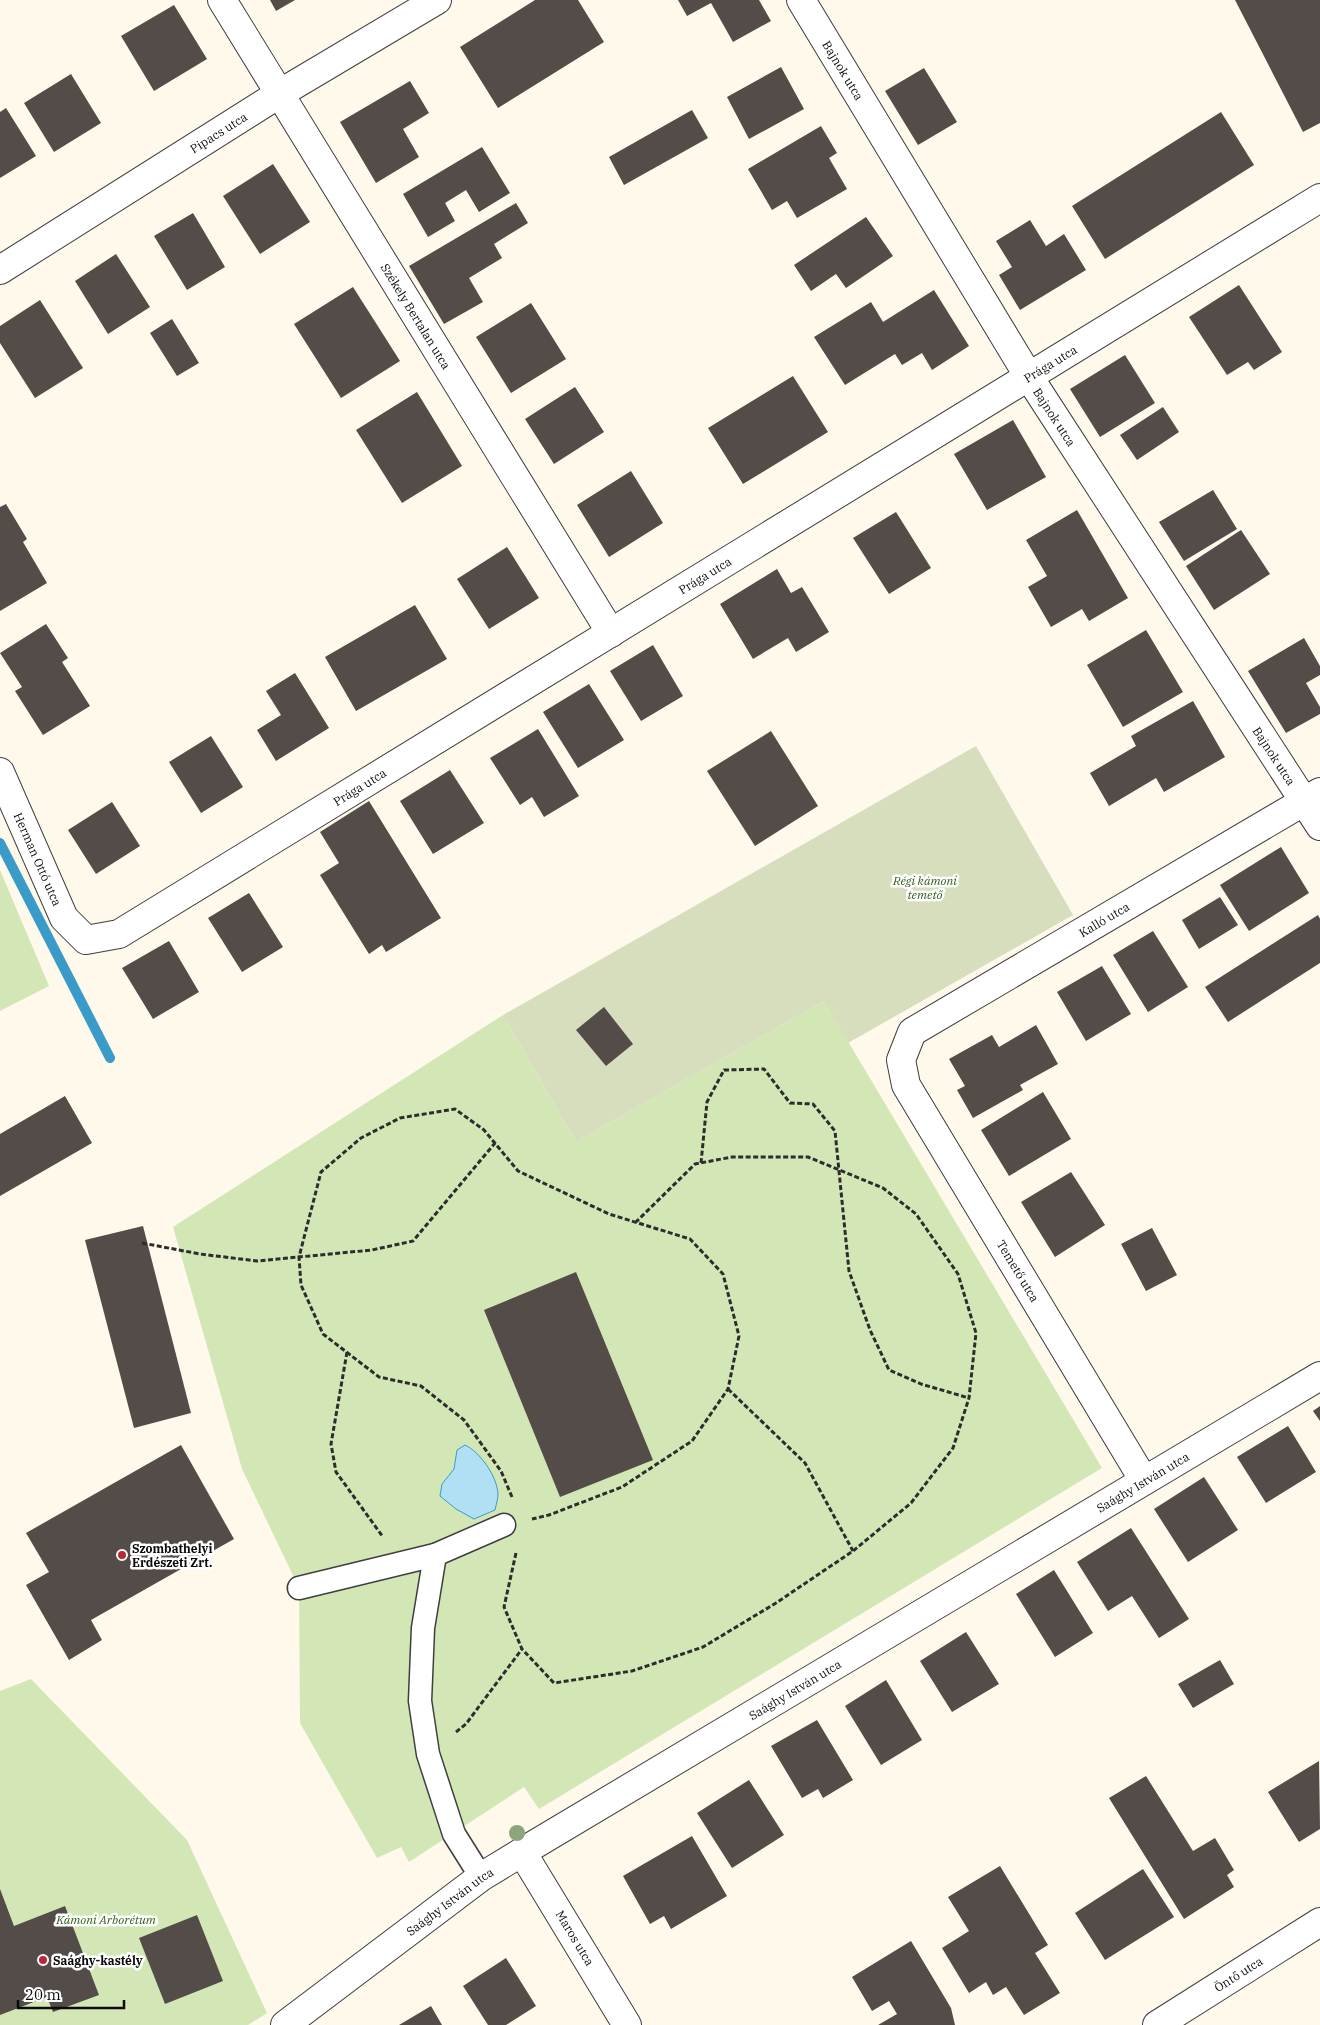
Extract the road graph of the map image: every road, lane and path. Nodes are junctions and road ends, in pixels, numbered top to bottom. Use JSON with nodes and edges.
{"nodes":[{"id":1,"x":222,"y":0,"type":"edge"},
{"id":2,"x":437,"y":0,"type":"edge"},
{"id":3,"x":801,"y":0,"type":"edge"},
{"id":4,"x":279,"y":94,"type":"junction"},
{"id":5,"x":1320,"y":198,"type":"edge"},
{"id":6,"x":0,"y":270,"type":"edge"},
{"id":7,"x":1029,"y":377,"type":"junction"},
{"id":8,"x":611,"y":633,"type":"junction"},
{"id":9,"x":0,"y":772,"type":"edge"},
{"id":10,"x":1312,"y":797,"type":"edge"},
{"id":11,"x":1320,"y":826,"type":"edge"},
{"id":12,"x":86,"y":940,"type":"joint"},
{"id":13,"x":901,"y":1060,"type":"joint"},
{"id":14,"x":495,"y":1143,"type":"junction"},
{"id":15,"x":701,"y":1163,"type":"junction"},
{"id":16,"x":838,"y":1169,"type":"junction"},
{"id":17,"x":636,"y":1222,"type":"junction"},
{"id":18,"x":142,"y":1243,"type":"dead end"},
{"id":19,"x":299,"y":1258,"type":"junction"},
{"id":20,"x":347,"y":1352,"type":"junction"},
{"id":21,"x":1320,"y":1376,"type":"edge"},
{"id":22,"x":728,"y":1389,"type":"junction"},
{"id":23,"x":969,"y":1398,"type":"junction"},
{"id":24,"x":1143,"y":1480,"type":"junction"},
{"id":25,"x":513,"y":1523,"type":"junction"},
{"id":26,"x":853,"y":1551,"type":"junction"},
{"id":27,"x":435,"y":1555,"type":"junction"},
{"id":28,"x":392,"y":1566,"type":"junction"},
{"id":29,"x":299,"y":1588,"type":"dead end"},
{"id":30,"x":522,"y":1648,"type":"junction"},
{"id":31,"x":428,"y":1754,"type":"junction"},
{"id":32,"x":522,"y":1852,"type":"junction"},
{"id":33,"x":481,"y":1877,"type":"junction"},
{"id":34,"x":1320,"y":1922,"type":"edge"},
{"id":35,"x":286,"y":2025,"type":"edge"},
{"id":36,"x":627,"y":2025,"type":"edge"},
{"id":37,"x":1157,"y":2025,"type":"edge"}],
"edges":[{"from":1,"to":4,"type":"street","name":"Székely Bertalan utca"},
{"from":2,"to":4,"type":"street","name":"Pipacs utca"},
{"from":3,"to":7,"type":"street","name":"Bajnok utca"},
{"from":4,"to":6,"type":"street","name":"Pipacs utca"},
{"from":4,"to":8,"type":"street","name":"Székely Bertalan utca"},
{"from":5,"to":7,"type":"street","name":"Prága utca"},
{"from":7,"to":8,"type":"street","name":"Prága utca"},
{"from":7,"to":10,"type":"street","name":"Bajnok utca"},
{"from":8,"to":12,"type":"street","name":"Prága utca"},
{"from":9,"to":12,"type":"street","name":"Herman Ottó utca"},
{"from":10,"to":11,"type":"street","name":"Bajnok utca"},
{"from":10,"to":13,"type":"street","name":"Kalló utca"},
{"from":13,"to":24,"type":"street","name":"Temető utca"},
{"from":14,"to":17,"type":"path"},
{"from":14,"to":19,"type":"path"},
{"from":14,"to":19,"type":"path"},
{"from":15,"to":16,"type":"path"},
{"from":15,"to":16,"type":"path"},
{"from":15,"to":17,"type":"path"},
{"from":16,"to":23,"type":"path"},
{"from":16,"to":23,"type":"path"},
{"from":17,"to":22,"type":"path"},
{"from":18,"to":19,"type":"path"},
{"from":19,"to":20,"type":"path"},
{"from":20,"to":25,"type":"path"},
{"from":20,"to":28,"type":"path"},
{"from":21,"to":24,"type":"street","name":"Saághy István utca"},
{"from":22,"to":25,"type":"path"},
{"from":22,"to":26,"type":"path"},
{"from":23,"to":26,"type":"path"},
{"from":24,"to":32,"type":"street","name":"Saághy István utca"},
{"from":25,"to":27,"type":"street"},
{"from":25,"to":30,"type":"path"},
{"from":26,"to":30,"type":"path"},
{"from":27,"to":28,"type":"street"},
{"from":27,"to":31,"type":"street"},
{"from":28,"to":29,"type":"street"},
{"from":30,"to":31,"type":"path"},
{"from":31,"to":33,"type":"street"},
{"from":32,"to":33,"type":"street","name":"Saághy István utca"},
{"from":32,"to":36,"type":"street","name":"Maros utca"},
{"from":33,"to":35,"type":"street","name":"Saághy István utca"},
{"from":34,"to":37,"type":"street","name":"Öntő utca"}]}
